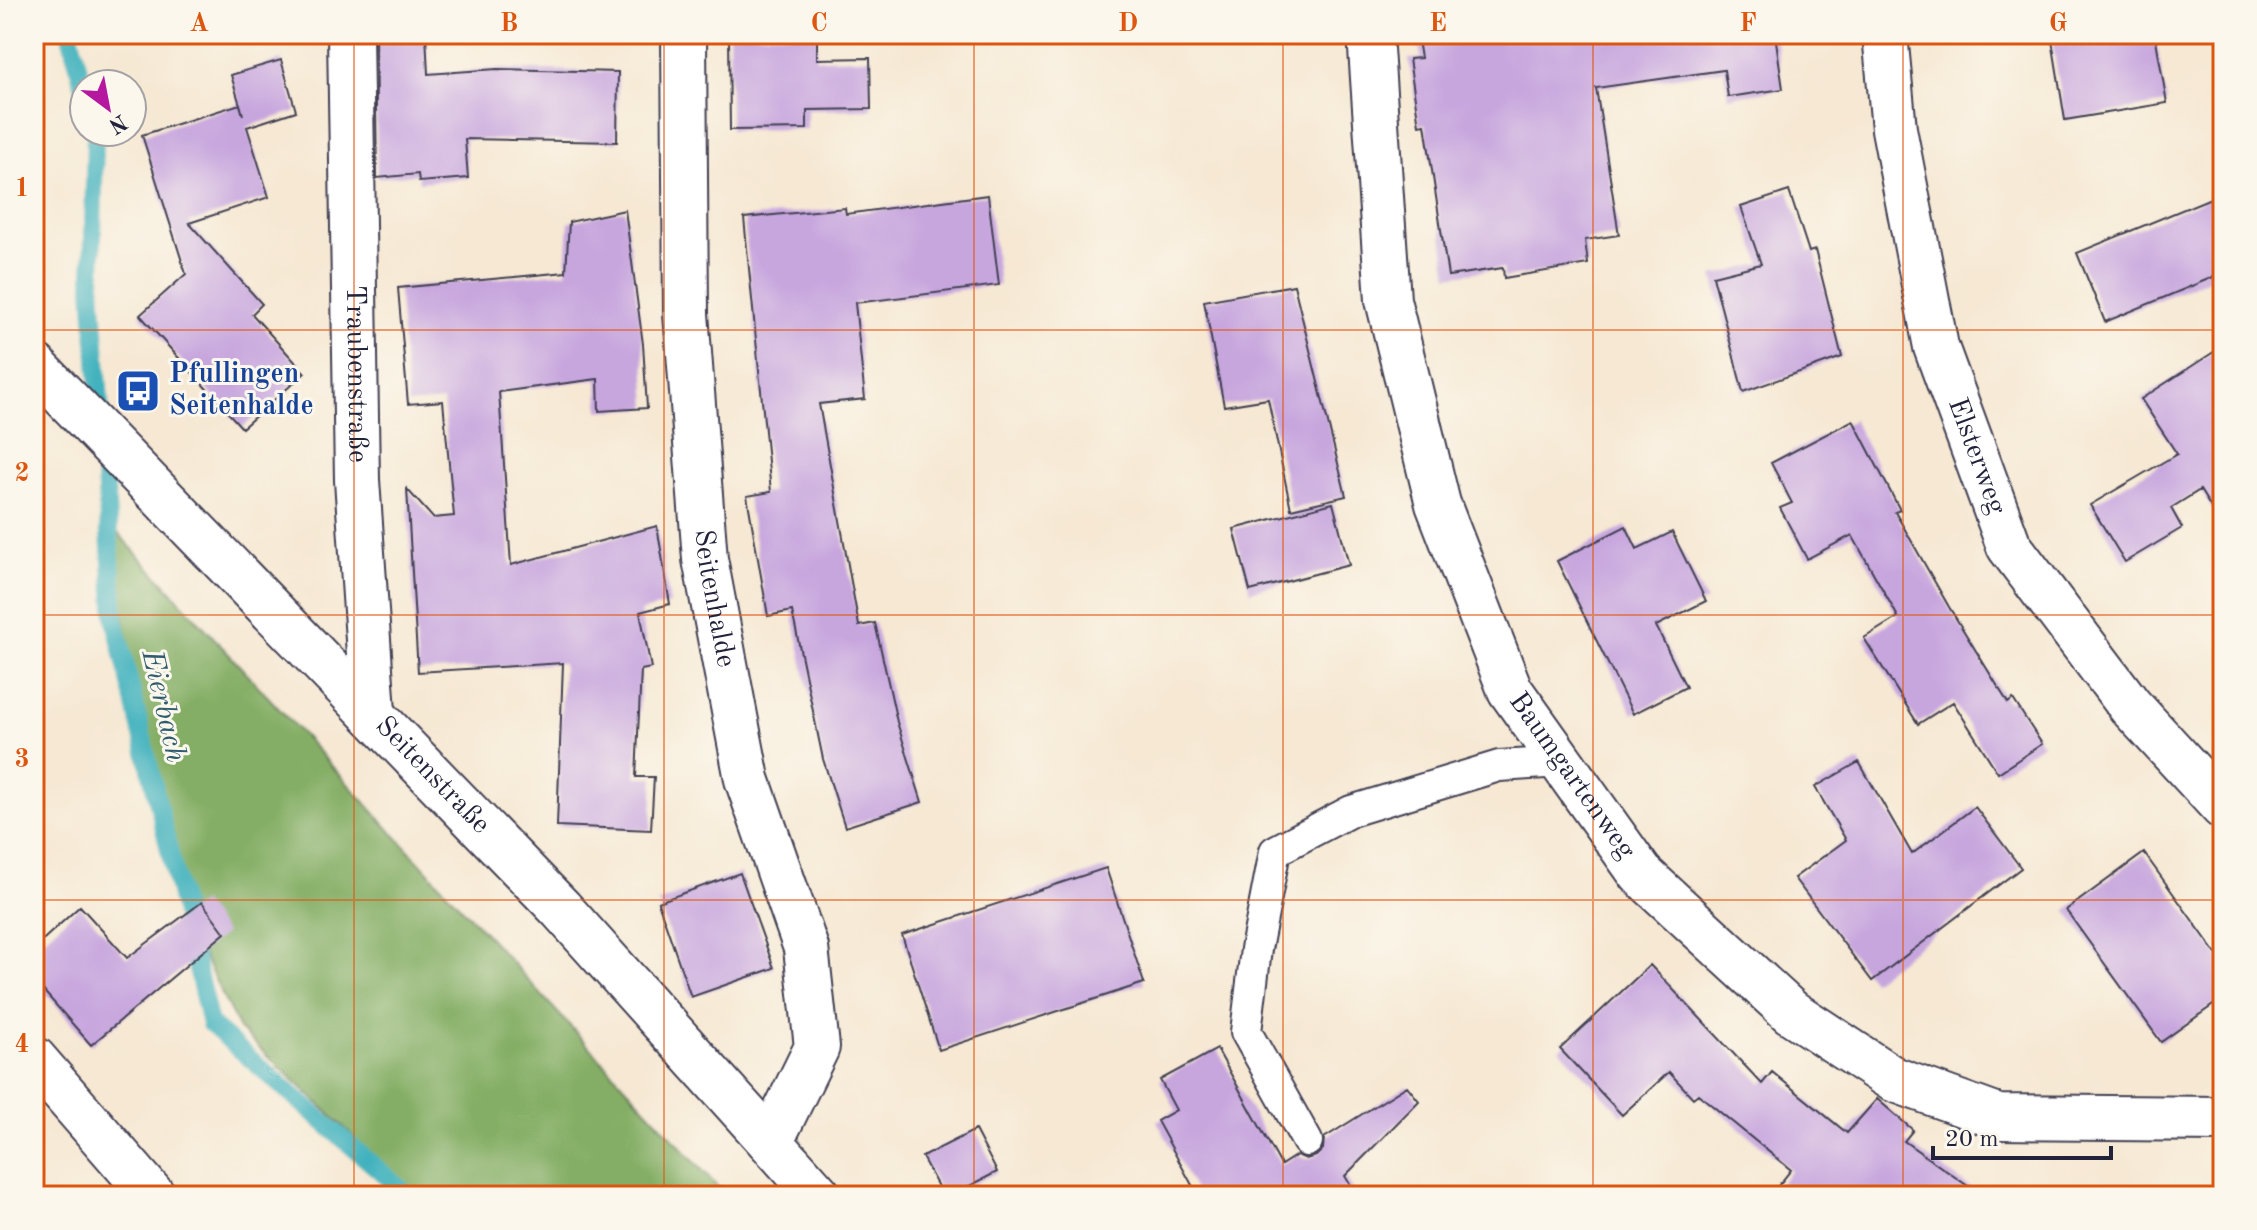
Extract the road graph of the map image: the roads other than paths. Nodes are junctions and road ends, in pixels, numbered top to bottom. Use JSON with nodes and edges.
{"nodes":[{"id":1,"x":350,"y":34,"type":"edge"},
{"id":2,"x":684,"y":34,"type":"edge"},
{"id":3,"x":1370,"y":34,"type":"edge"},
{"id":4,"x":1885,"y":34,"type":"edge"},
{"id":5,"x":34,"y":365,"type":"edge"},
{"id":6,"x":373,"y":712,"type":"junction"},
{"id":7,"x":1561,"y":762,"type":"junction"},
{"id":8,"x":2223,"y":807,"type":"edge"},
{"id":9,"x":34,"y":1059,"type":"edge"},
{"id":10,"x":2223,"y":1119,"type":"edge"},
{"id":11,"x":771,"y":1141,"type":"junction"},
{"id":12,"x":1307,"y":1141,"type":"dead end"},
{"id":13,"x":153,"y":1196,"type":"edge"},
{"id":14,"x":819,"y":1196,"type":"edge"}],
"edges":[{"from":1,"to":6,"type":"street","name":"Traubenstraße"},
{"from":2,"to":11,"type":"street","name":"Seitenhalde"},
{"from":3,"to":7,"type":"street","name":"Baumgartenweg"},
{"from":4,"to":8,"type":"street","name":"Elsterweg"},
{"from":5,"to":6,"type":"street","name":"Seitenstraße"},
{"from":6,"to":11,"type":"street","name":"Seitenstraße"},
{"from":7,"to":10,"type":"street","name":"Baumgartenweg"},
{"from":7,"to":12,"type":"lane"},
{"from":9,"to":13,"type":"street"},
{"from":11,"to":14,"type":"street","name":"Seitenstraße"}]}
